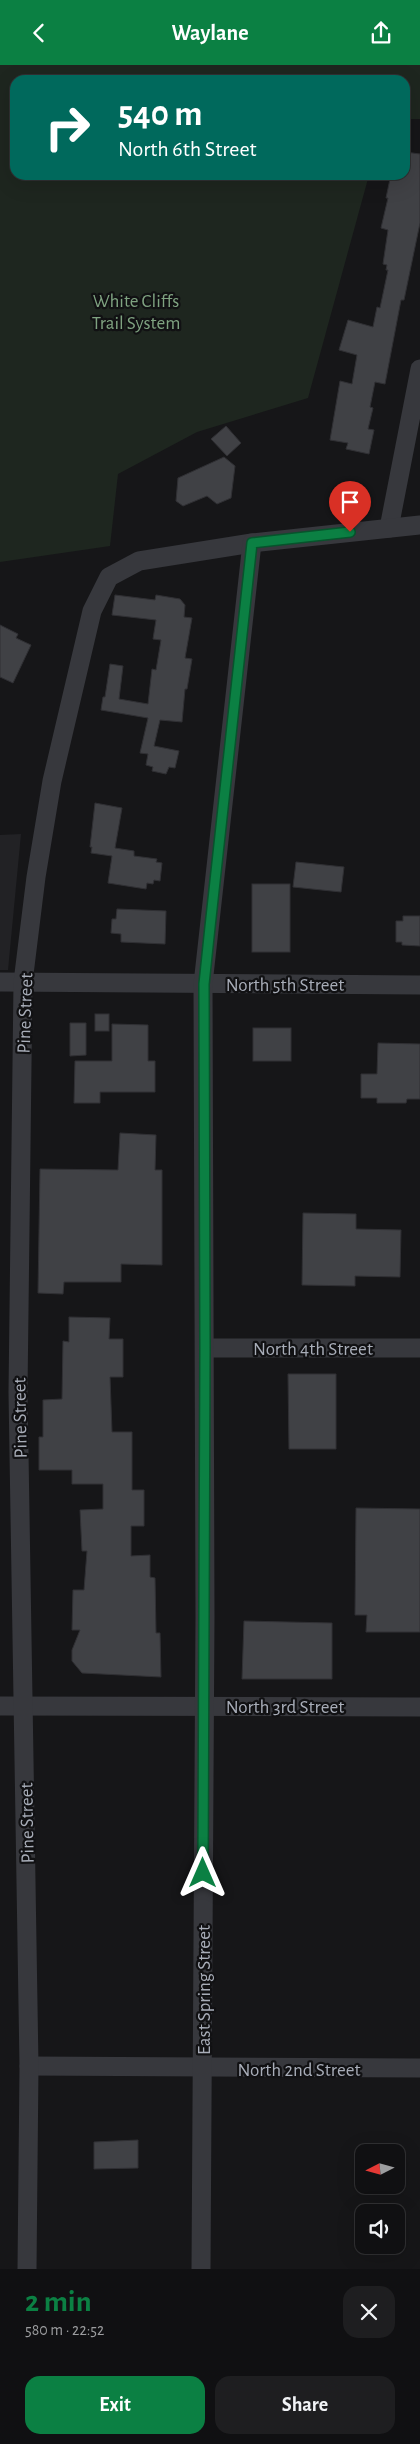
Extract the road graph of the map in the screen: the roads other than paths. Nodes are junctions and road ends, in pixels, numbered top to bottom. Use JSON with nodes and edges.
{"nodes":[{"id":1,"x":420,"y":369,"type":"edge"},
{"id":2,"x":420,"y":525,"type":"edge"},
{"id":3,"x":389,"y":528,"type":"junction"},
{"id":4,"x":252,"y":543,"type":"junction"},
{"id":5,"x":0,"y":982,"type":"edge"},
{"id":6,"x":23,"y":982,"type":"junction"},
{"id":7,"x":204,"y":984,"type":"junction"},
{"id":8,"x":420,"y":985,"type":"edge"},
{"id":9,"x":205,"y":1348,"type":"junction"},
{"id":10,"x":420,"y":1348,"type":"edge"},
{"id":11,"x":24,"y":1705,"type":"junction"},
{"id":12,"x":204,"y":1705,"type":"junction"},
{"id":13,"x":0,"y":1706,"type":"edge"},
{"id":14,"x":420,"y":1707,"type":"edge"},
{"id":15,"x":29,"y":2066,"type":"junction"},
{"id":16,"x":420,"y":2068,"type":"edge"},
{"id":17,"x":204,"y":2069,"type":"junction"},
{"id":18,"x":26,"y":2269,"type":"edge"},
{"id":19,"x":201,"y":2269,"type":"edge"}],
"edges":[{"from":1,"to":3,"type":"street"},
{"from":2,"to":3,"type":"street"},
{"from":3,"to":4,"type":"street"},
{"from":4,"to":6,"type":"street","name":"Pine Street"},
{"from":4,"to":7,"type":"street","name":"East Spring Street"},
{"from":5,"to":6,"type":"street","name":"North 5th Street"},
{"from":6,"to":7,"type":"street","name":"North 5th Street"},
{"from":6,"to":11,"type":"street","name":"Pine Street"},
{"from":7,"to":8,"type":"street","name":"North 5th Street"},
{"from":7,"to":9,"type":"street","name":"East Spring Street"},
{"from":9,"to":10,"type":"street","name":"North 4th Street"},
{"from":9,"to":12,"type":"street","name":"East Spring Street"},
{"from":11,"to":12,"type":"street","name":"North 3rd Street"},
{"from":11,"to":13,"type":"street","name":"North 3rd Street"},
{"from":11,"to":15,"type":"street","name":"Pine Street"},
{"from":12,"to":14,"type":"street","name":"North 3rd Street"},
{"from":12,"to":17,"type":"street","name":"East Spring Street"},
{"from":15,"to":17,"type":"street","name":"North 2nd Street"},
{"from":15,"to":18,"type":"street","name":"Pine Street"},
{"from":16,"to":17,"type":"street","name":"North 2nd Street"},
{"from":17,"to":19,"type":"street","name":"East Spring Street"}]}
